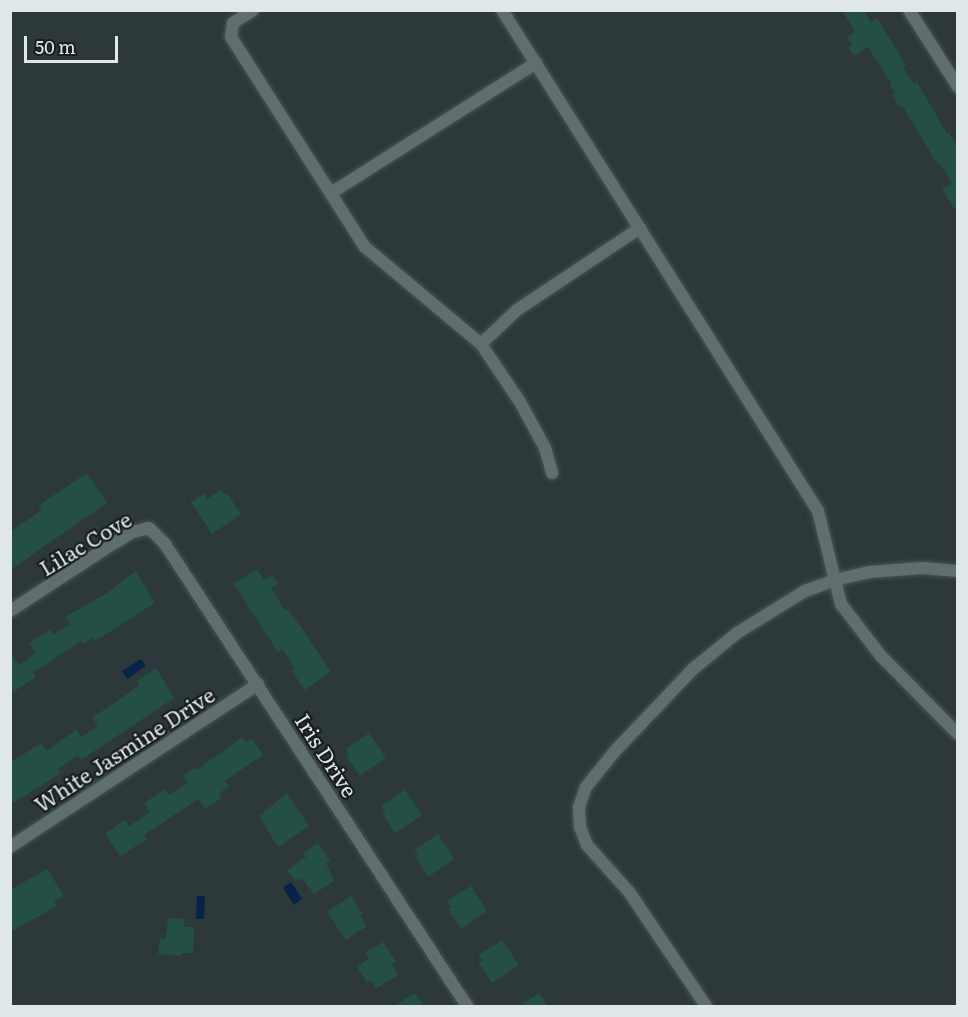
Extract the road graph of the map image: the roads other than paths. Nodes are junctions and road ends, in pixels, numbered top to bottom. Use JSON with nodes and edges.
{"nodes":[{"id":1,"x":253,"y":10,"type":"edge"},
{"id":2,"x":502,"y":10,"type":"edge"},
{"id":3,"x":909,"y":10,"type":"edge"},
{"id":4,"x":537,"y":63,"type":"junction"},
{"id":5,"x":957,"y":87,"type":"edge"},
{"id":6,"x":331,"y":193,"type":"junction"},
{"id":7,"x":640,"y":228,"type":"junction"},
{"id":8,"x":481,"y":344,"type":"junction"},
{"id":9,"x":552,"y":473,"type":"dead end"},
{"id":10,"x":149,"y":528,"type":"joint"},
{"id":11,"x":957,"y":571,"type":"edge"},
{"id":12,"x":835,"y":580,"type":"junction"},
{"id":13,"x":10,"y":611,"type":"edge"},
{"id":14,"x":258,"y":684,"type":"junction"},
{"id":15,"x":957,"y":734,"type":"edge"},
{"id":16,"x":10,"y":847,"type":"edge"},
{"id":17,"x":467,"y":1006,"type":"edge"},
{"id":18,"x":706,"y":1006,"type":"edge"}],
"edges":[{"from":1,"to":6,"type":"street"},
{"from":2,"to":4,"type":"street"},
{"from":3,"to":5,"type":"street"},
{"from":4,"to":6,"type":"street"},
{"from":4,"to":7,"type":"street"},
{"from":6,"to":8,"type":"street"},
{"from":7,"to":8,"type":"street"},
{"from":7,"to":12,"type":"street"},
{"from":8,"to":9,"type":"street"},
{"from":10,"to":13,"type":"street","name":"Lilac Cove"},
{"from":10,"to":14,"type":"street","name":"Iris Drive"},
{"from":11,"to":12,"type":"street"},
{"from":12,"to":15,"type":"street"},
{"from":12,"to":18,"type":"street"},
{"from":14,"to":16,"type":"street","name":"White Jasmine Drive"},
{"from":14,"to":17,"type":"street","name":"Iris Drive"}]}
